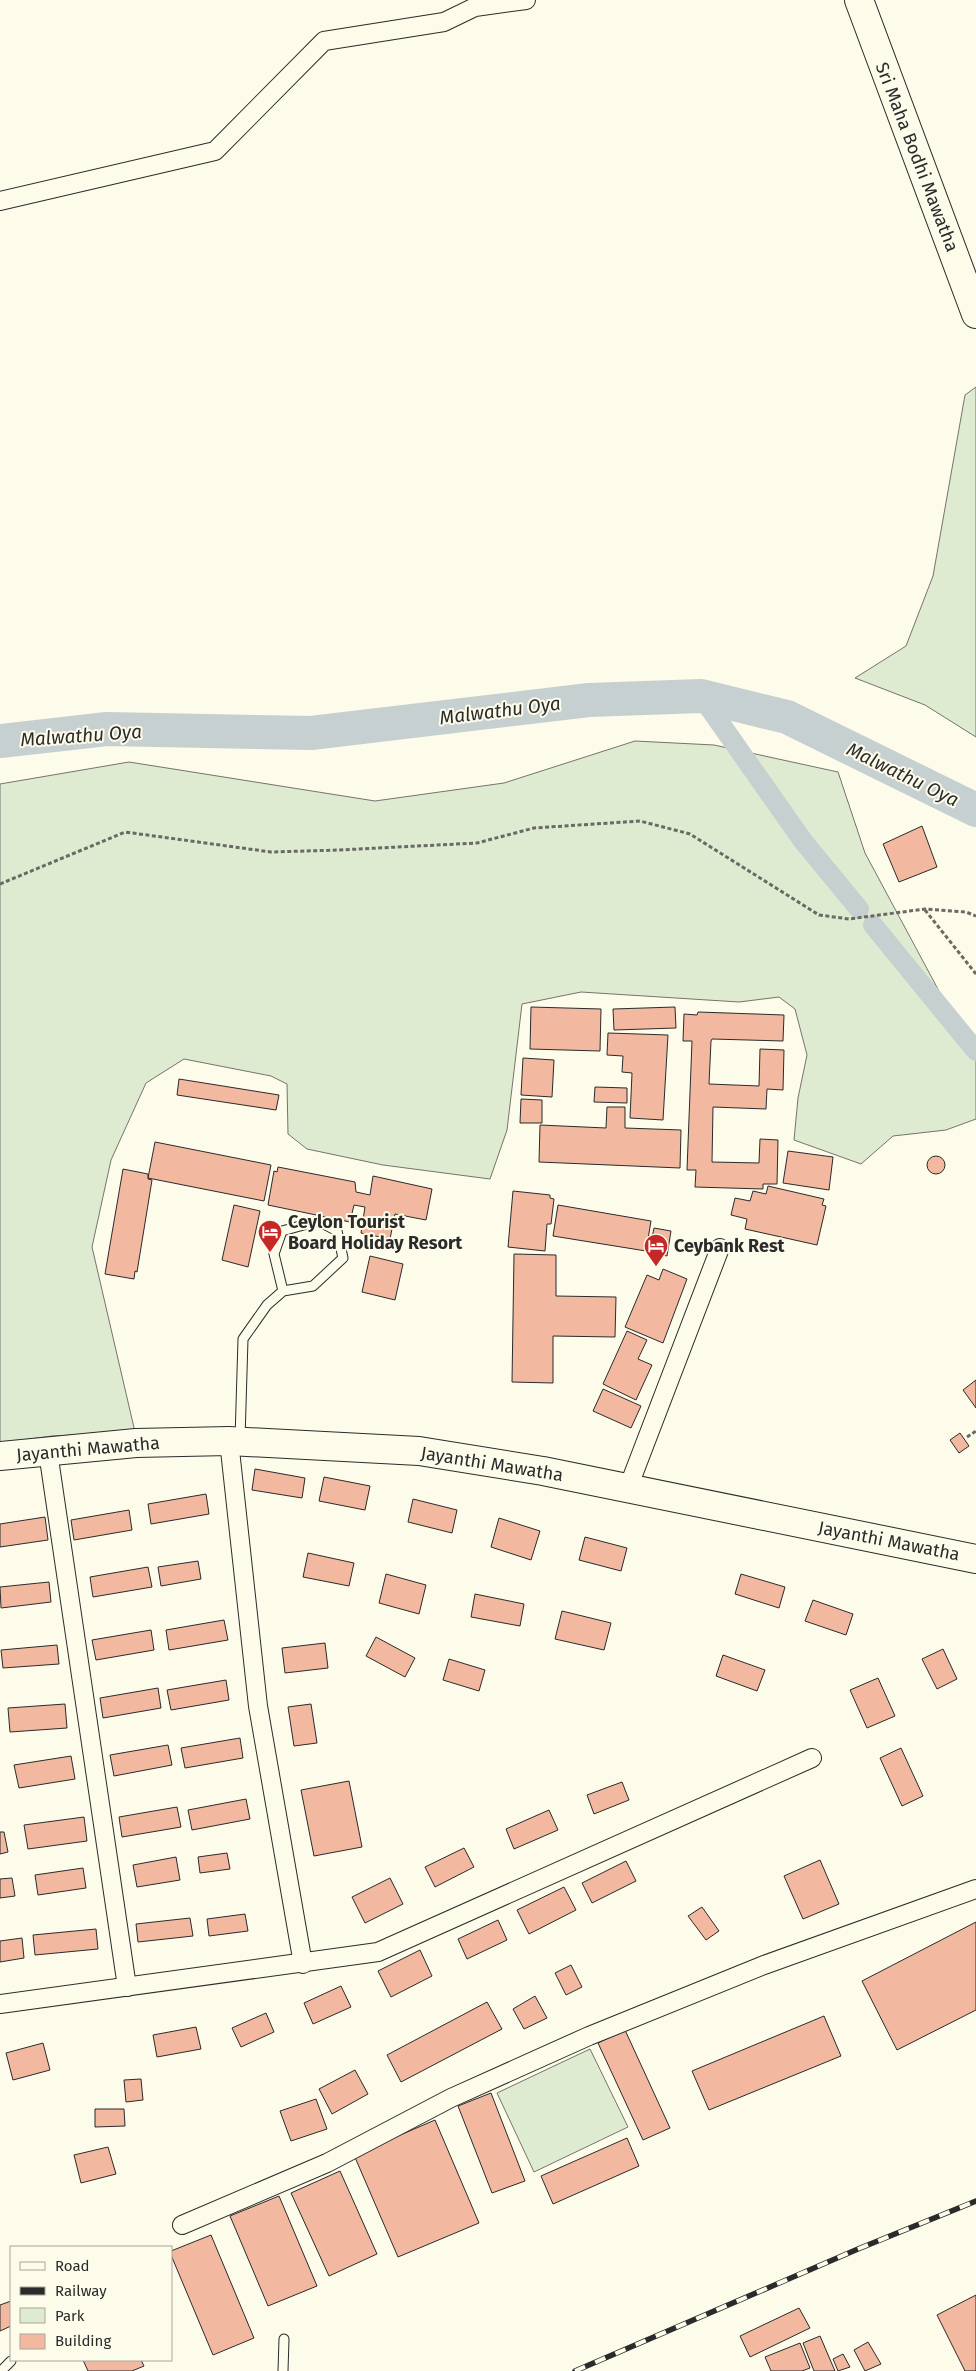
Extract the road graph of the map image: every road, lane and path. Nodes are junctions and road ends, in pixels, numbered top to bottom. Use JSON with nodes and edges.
{"nodes":[{"id":1,"x":526,"y":0,"type":"edge"},
{"id":2,"x":859,"y":0,"type":"edge"},
{"id":3,"x":0,"y":200,"type":"edge"},
{"id":4,"x":976,"y":314,"type":"edge"},
{"id":5,"x":0,"y":884,"type":"edge"},
{"id":6,"x":925,"y":909,"type":"junction"},
{"id":7,"x":976,"y":916,"type":"edge"},
{"id":8,"x":976,"y":974,"type":"edge"},
{"id":9,"x":720,"y":1248,"type":"dead end"},
{"id":10,"x":283,"y":1291,"type":"junction"},
{"id":11,"x":976,"y":1431,"type":"edge"},
{"id":12,"x":967,"y":1437,"type":"dead end"},
{"id":13,"x":234,"y":1441,"type":"junction"},
{"id":14,"x":48,"y":1452,"type":"junction"},
{"id":15,"x":0,"y":1456,"type":"edge"},
{"id":16,"x":628,"y":1488,"type":"junction"},
{"id":17,"x":976,"y":1559,"type":"edge"},
{"id":18,"x":812,"y":1758,"type":"dead end"},
{"id":19,"x":976,"y":1889,"type":"edge"},
{"id":20,"x":303,"y":1964,"type":"junction"},
{"id":21,"x":127,"y":1987,"type":"junction"},
{"id":22,"x":0,"y":2004,"type":"edge"},
{"id":23,"x":182,"y":2225,"type":"dead end"},
{"id":24,"x":284,"y":2339,"type":"dead end"},
{"id":25,"x":12,"y":2361,"type":"dead end"},
{"id":26,"x":1,"y":2371,"type":"edge"},
{"id":27,"x":283,"y":2371,"type":"edge"}],
"edges":[{"from":1,"to":3,"type":"street"},
{"from":2,"to":4,"type":"main road","name":"Sri Maha Bodhi Mawatha"},
{"from":5,"to":6,"type":"path"},
{"from":6,"to":7,"type":"path"},
{"from":6,"to":8,"type":"path"},
{"from":9,"to":16,"type":"street"},
{"from":10,"to":10,"type":"lane"},
{"from":10,"to":13,"type":"lane"},
{"from":11,"to":12,"type":"path"},
{"from":13,"to":14,"type":"main road","name":"Jayanthi Mawatha"},
{"from":13,"to":16,"type":"main road","name":"Jayanthi Mawatha"},
{"from":13,"to":20,"type":"street"},
{"from":14,"to":15,"type":"main road","name":"Jayanthi Mawatha"},
{"from":14,"to":21,"type":"street"},
{"from":16,"to":17,"type":"main road","name":"Jayanthi Mawatha"},
{"from":18,"to":20,"type":"street"},
{"from":19,"to":23,"type":"street"},
{"from":20,"to":21,"type":"street"},
{"from":21,"to":22,"type":"street"},
{"from":24,"to":27,"type":"lane"},
{"from":25,"to":26,"type":"lane"}]}
